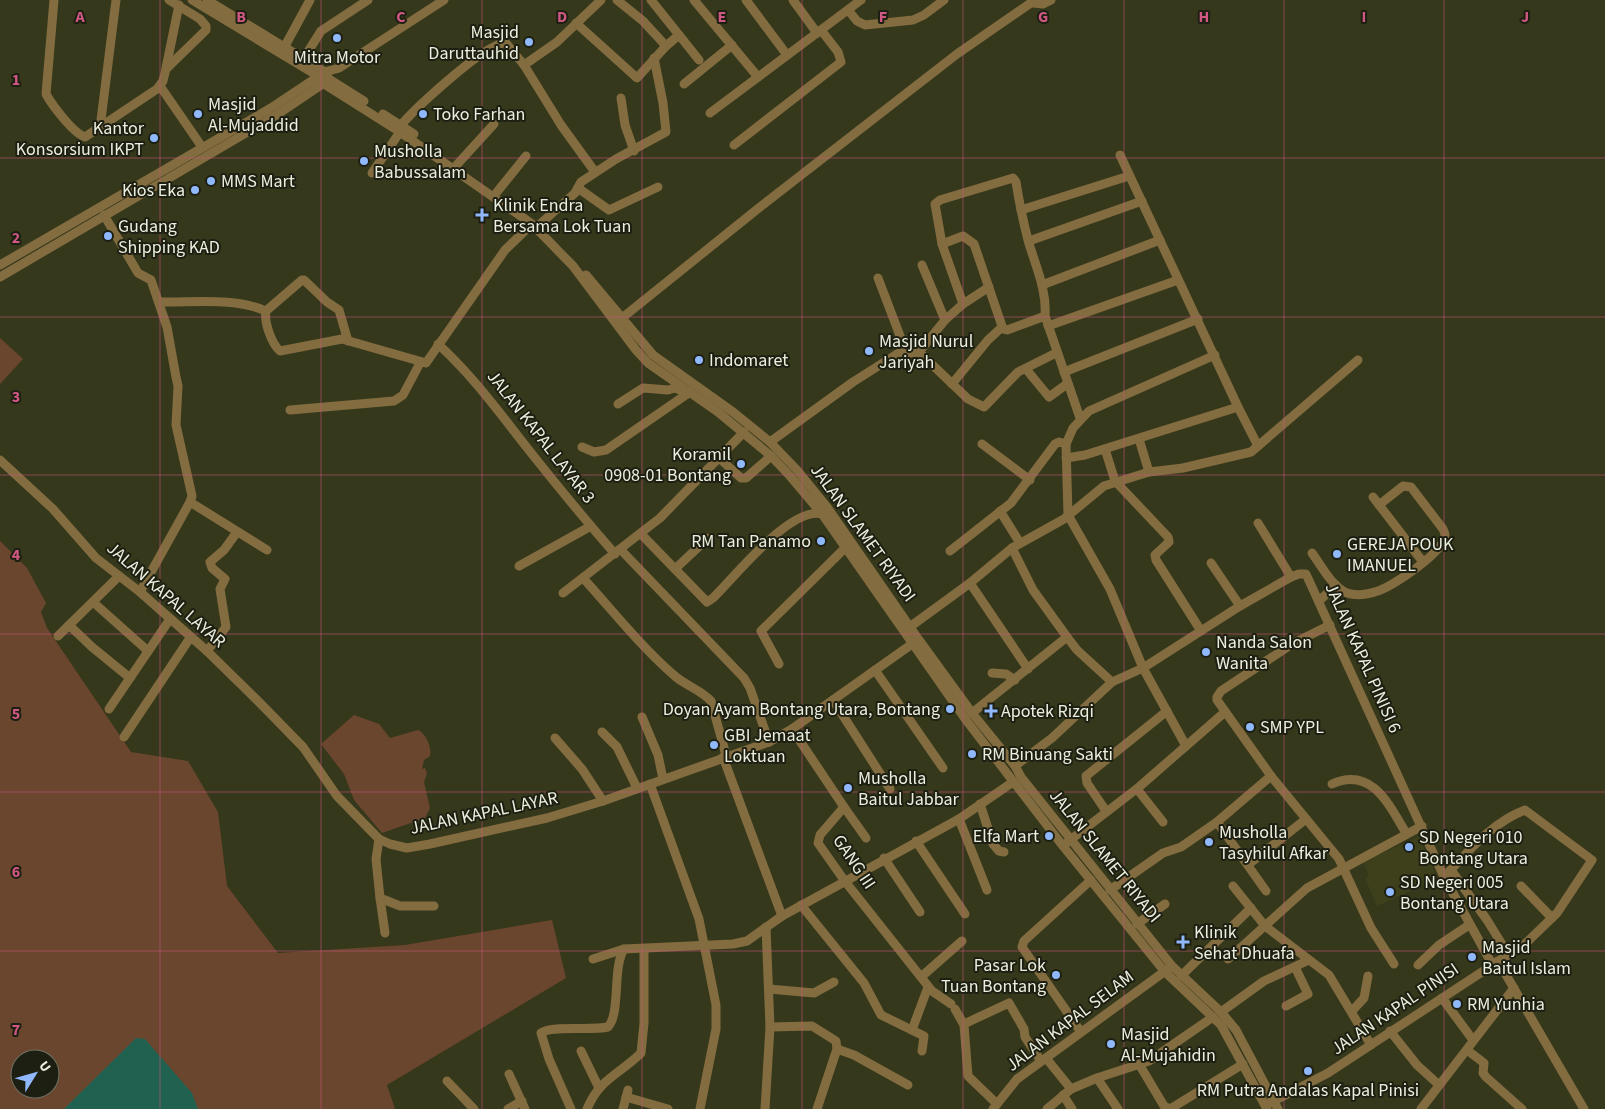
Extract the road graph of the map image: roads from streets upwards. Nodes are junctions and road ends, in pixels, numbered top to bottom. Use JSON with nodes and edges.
{"nodes":[{"id":1,"x":54,"y":0,"type":"edge"},
{"id":2,"x":116,"y":0,"type":"edge"},
{"id":3,"x":169,"y":0,"type":"edge"},
{"id":4,"x":192,"y":0,"type":"edge"},
{"id":5,"x":207,"y":0,"type":"edge"},
{"id":6,"x":310,"y":0,"type":"edge"},
{"id":7,"x":368,"y":0,"type":"edge"},
{"id":8,"x":444,"y":0,"type":"edge"},
{"id":9,"x":600,"y":0,"type":"edge"},
{"id":10,"x":617,"y":0,"type":"edge"},
{"id":11,"x":651,"y":0,"type":"edge"},
{"id":12,"x":694,"y":0,"type":"edge"},
{"id":13,"x":746,"y":0,"type":"edge"},
{"id":14,"x":793,"y":0,"type":"edge"},
{"id":15,"x":861,"y":0,"type":"edge"},
{"id":16,"x":944,"y":0,"type":"edge"},
{"id":17,"x":1051,"y":0,"type":"edge"},
{"id":18,"x":1034,"y":1,"type":"edge"},
{"id":19,"x":179,"y":5,"type":"junction"},
{"id":20,"x":848,"y":10,"type":"junction"},
{"id":21,"x":576,"y":23,"type":"junction"},
{"id":22,"x":819,"y":31,"type":"junction"},
{"id":23,"x":680,"y":35,"type":"junction"},
{"id":24,"x":732,"y":45,"type":"junction"},
{"id":25,"x":285,"y":46,"type":"junction"},
{"id":26,"x":666,"y":46,"type":"junction"},
{"id":27,"x":787,"y":55,"type":"junction"},
{"id":28,"x":304,"y":58,"type":"junction"},
{"id":29,"x":654,"y":58,"type":"junction"},
{"id":30,"x":699,"y":60,"type":"dead end"},
{"id":31,"x":524,"y":65,"type":"junction"},
{"id":32,"x":166,"y":69,"type":"junction"},
{"id":33,"x":758,"y":77,"type":"junction"},
{"id":34,"x":324,"y":78,"type":"junction"},
{"id":35,"x":684,"y":84,"type":"dead end"},
{"id":36,"x":160,"y":86,"type":"junction"},
{"id":37,"x":622,"y":98,"type":"dead end"},
{"id":38,"x":710,"y":113,"type":"dead end"},
{"id":39,"x":494,"y":124,"type":"dead end"},
{"id":40,"x":100,"y":128,"type":"junction"},
{"id":41,"x":401,"y":128,"type":"junction"},
{"id":42,"x":734,"y":145,"type":"dead end"},
{"id":43,"x":202,"y":147,"type":"junction"},
{"id":44,"x":634,"y":151,"type":"junction"},
{"id":45,"x":1120,"y":155,"type":"dead end"},
{"id":46,"x":526,"y":156,"type":"dead end"},
{"id":47,"x":455,"y":166,"type":"junction"},
{"id":48,"x":595,"y":172,"type":"junction"},
{"id":49,"x":372,"y":173,"type":"dead end"},
{"id":50,"x":1129,"y":176,"type":"junction"},
{"id":51,"x":658,"y":187,"type":"dead end"},
{"id":52,"x":578,"y":188,"type":"junction"},
{"id":53,"x":496,"y":192,"type":"junction"},
{"id":54,"x":1142,"y":201,"type":"junction"},
{"id":55,"x":1021,"y":210,"type":"junction"},
{"id":56,"x":104,"y":215,"type":"junction"},
{"id":57,"x":536,"y":224,"type":"junction"},
{"id":58,"x":1160,"y":240,"type":"junction"},
{"id":59,"x":1029,"y":241,"type":"junction"},
{"id":60,"x":942,"y":244,"type":"junction"},
{"id":61,"x":0,"y":265,"type":"edge"},
{"id":62,"x":922,"y":265,"type":"dead end"},
{"id":63,"x":0,"y":277,"type":"edge"},
{"id":64,"x":878,"y":278,"type":"dead end"},
{"id":65,"x":1178,"y":280,"type":"junction"},
{"id":66,"x":1042,"y":285,"type":"junction"},
{"id":67,"x":989,"y":287,"type":"junction"},
{"id":68,"x":159,"y":302,"type":"junction"},
{"id":69,"x":963,"y":304,"type":"junction"},
{"id":70,"x":266,"y":311,"type":"junction"},
{"id":71,"x":1044,"y":316,"type":"junction"},
{"id":72,"x":622,"y":318,"type":"junction"},
{"id":73,"x":945,"y":320,"type":"junction"},
{"id":74,"x":1198,"y":320,"type":"junction"},
{"id":75,"x":1048,"y":326,"type":"junction"},
{"id":76,"x":1002,"y":328,"type":"junction"},
{"id":77,"x":348,"y":340,"type":"junction"},
{"id":78,"x":438,"y":344,"type":"junction"},
{"id":79,"x":905,"y":349,"type":"junction"},
{"id":80,"x":919,"y":352,"type":"junction"},
{"id":81,"x":1056,"y":353,"type":"junction"},
{"id":82,"x":1215,"y":355,"type":"junction"},
{"id":83,"x":1358,"y":360,"type":"dead end"},
{"id":84,"x":420,"y":362,"type":"junction"},
{"id":85,"x":1026,"y":369,"type":"junction"},
{"id":86,"x":1064,"y":372,"type":"junction"},
{"id":87,"x":952,"y":384,"type":"junction"},
{"id":88,"x":1067,"y":384,"type":"junction"},
{"id":89,"x":688,"y":393,"type":"junction"},
{"id":90,"x":618,"y":404,"type":"dead end"},
{"id":91,"x":1238,"y":407,"type":"junction"},
{"id":92,"x":290,"y":410,"type":"dead end"},
{"id":93,"x":1080,"y":418,"type":"junction"},
{"id":94,"x":744,"y":432,"type":"junction"},
{"id":95,"x":1139,"y":439,"type":"junction"},
{"id":96,"x":770,"y":442,"type":"junction"},
{"id":97,"x":982,"y":444,"type":"dead end"},
{"id":98,"x":1066,"y":444,"type":"junction"},
{"id":99,"x":1258,"y":446,"type":"junction"},
{"id":100,"x":582,"y":447,"type":"dead end"},
{"id":101,"x":1105,"y":449,"type":"junction"},
{"id":102,"x":772,"y":456,"type":"junction"},
{"id":103,"x":718,"y":457,"type":"junction"},
{"id":104,"x":1066,"y":458,"type":"junction"},
{"id":105,"x":0,"y":460,"type":"edge"},
{"id":106,"x":1148,"y":472,"type":"junction"},
{"id":107,"x":794,"y":473,"type":"junction"},
{"id":108,"x":1030,"y":480,"type":"junction"},
{"id":109,"x":1115,"y":481,"type":"junction"},
{"id":110,"x":1373,"y":497,"type":"dead end"},
{"id":111,"x":190,"y":502,"type":"junction"},
{"id":112,"x":1379,"y":505,"type":"junction"},
{"id":113,"x":1000,"y":512,"type":"junction"},
{"id":114,"x":822,"y":514,"type":"junction"},
{"id":115,"x":1068,"y":516,"type":"junction"},
{"id":116,"x":1258,"y":523,"type":"dead end"},
{"id":117,"x":591,"y":526,"type":"junction"},
{"id":118,"x":237,"y":532,"type":"junction"},
{"id":119,"x":641,"y":534,"type":"junction"},
{"id":120,"x":708,"y":538,"type":"dead end"},
{"id":121,"x":1020,"y":543,"type":"junction"},
{"id":122,"x":846,"y":547,"type":"junction"},
{"id":123,"x":1012,"y":548,"type":"junction"},
{"id":124,"x":267,"y":550,"type":"dead end"},
{"id":125,"x":950,"y":551,"type":"dead end"},
{"id":126,"x":618,"y":552,"type":"junction"},
{"id":127,"x":1312,"y":553,"type":"dead end"},
{"id":128,"x":1422,"y":562,"type":"junction"},
{"id":129,"x":1211,"y":563,"type":"dead end"},
{"id":130,"x":519,"y":566,"type":"dead end"},
{"id":131,"x":675,"y":569,"type":"junction"},
{"id":132,"x":119,"y":576,"type":"junction"},
{"id":133,"x":1291,"y":576,"type":"junction"},
{"id":134,"x":583,"y":578,"type":"junction"},
{"id":135,"x":970,"y":583,"type":"junction"},
{"id":136,"x":1336,"y":585,"type":"junction"},
{"id":137,"x":140,"y":592,"type":"junction"},
{"id":138,"x":563,"y":593,"type":"dead end"},
{"id":139,"x":1319,"y":601,"type":"junction"},
{"id":140,"x":93,"y":602,"type":"junction"},
{"id":141,"x":1240,"y":606,"type":"junction"},
{"id":142,"x":170,"y":619,"type":"junction"},
{"id":143,"x":69,"y":625,"type":"junction"},
{"id":144,"x":1330,"y":625,"type":"junction"},
{"id":145,"x":907,"y":630,"type":"junction"},
{"id":146,"x":1201,"y":631,"type":"junction"},
{"id":147,"x":58,"y":636,"type":"dead end"},
{"id":148,"x":1067,"y":637,"type":"junction"},
{"id":149,"x":190,"y":638,"type":"junction"},
{"id":150,"x":912,"y":644,"type":"junction"},
{"id":151,"x":148,"y":650,"type":"junction"},
{"id":152,"x":207,"y":651,"type":"junction"},
{"id":153,"x":779,"y":664,"type":"dead end"},
{"id":154,"x":1143,"y":668,"type":"junction"},
{"id":155,"x":1028,"y":669,"type":"junction"},
{"id":156,"x":875,"y":670,"type":"junction"},
{"id":157,"x":992,"y":673,"type":"dead end"},
{"id":158,"x":130,"y":678,"type":"junction"},
{"id":159,"x":1015,"y":680,"type":"junction"},
{"id":160,"x":1112,"y":682,"type":"junction"},
{"id":161,"x":833,"y":700,"type":"junction"},
{"id":162,"x":109,"y":708,"type":"dead end"},
{"id":163,"x":1167,"y":711,"type":"junction"},
{"id":164,"x":1224,"y":712,"type":"junction"},
{"id":165,"x":972,"y":713,"type":"junction"},
{"id":166,"x":642,"y":716,"type":"dead end"},
{"id":167,"x":792,"y":729,"type":"junction"},
{"id":168,"x":602,"y":732,"type":"dead end"},
{"id":169,"x":124,"y":737,"type":"dead end"},
{"id":170,"x":555,"y":738,"type":"dead end"},
{"id":171,"x":769,"y":742,"type":"junction"},
{"id":172,"x":1186,"y":746,"type":"junction"},
{"id":173,"x":725,"y":756,"type":"junction"},
{"id":174,"x":1016,"y":766,"type":"junction"},
{"id":175,"x":943,"y":768,"type":"dead end"},
{"id":176,"x":1271,"y":776,"type":"junction"},
{"id":177,"x":664,"y":779,"type":"junction"},
{"id":178,"x":1014,"y":782,"type":"junction"},
{"id":179,"x":650,"y":784,"type":"junction"},
{"id":180,"x":1332,"y":784,"type":"dead end"},
{"id":181,"x":637,"y":788,"type":"junction"},
{"id":182,"x":1137,"y":788,"type":"junction"},
{"id":183,"x":890,"y":789,"type":"dead end"},
{"id":184,"x":603,"y":801,"type":"junction"},
{"id":185,"x":980,"y":804,"type":"junction"},
{"id":186,"x":844,"y":807,"type":"junction"},
{"id":187,"x":1106,"y":811,"type":"junction"},
{"id":188,"x":958,"y":819,"type":"junction"},
{"id":189,"x":1306,"y":819,"type":"junction"},
{"id":190,"x":1163,"y":822,"type":"dead end"},
{"id":191,"x":1217,"y":822,"type":"junction"},
{"id":192,"x":1422,"y":826,"type":"junction"},
{"id":193,"x":1406,"y":833,"type":"junction"},
{"id":194,"x":866,"y":838,"type":"dead end"},
{"id":195,"x":379,"y":839,"type":"junction"},
{"id":196,"x":916,"y":842,"type":"junction"},
{"id":197,"x":1066,"y":842,"type":"junction"},
{"id":198,"x":1004,"y":852,"type":"dead end"},
{"id":199,"x":884,"y":858,"type":"junction"},
{"id":200,"x":1249,"y":864,"type":"junction"},
{"id":201,"x":1345,"y":869,"type":"junction"},
{"id":202,"x":1448,"y":874,"type":"junction"},
{"id":203,"x":844,"y":880,"type":"junction"},
{"id":204,"x":1091,"y":880,"type":"junction"},
{"id":205,"x":1233,"y":886,"type":"dead end"},
{"id":206,"x":1521,"y":886,"type":"dead end"},
{"id":207,"x":988,"y":890,"type":"dead end"},
{"id":208,"x":1110,"y":890,"type":"junction"},
{"id":209,"x":1266,"y":890,"type":"dead end"},
{"id":210,"x":380,"y":898,"type":"junction"},
{"id":211,"x":1165,"y":904,"type":"dead end"},
{"id":212,"x":801,"y":905,"type":"junction"},
{"id":213,"x":434,"y":906,"type":"dead end"},
{"id":214,"x":1251,"y":908,"type":"junction"},
{"id":215,"x":920,"y":912,"type":"dead end"},
{"id":216,"x":965,"y":914,"type":"dead end"},
{"id":217,"x":782,"y":916,"type":"junction"},
{"id":218,"x":1552,"y":918,"type":"junction"},
{"id":219,"x":1137,"y":924,"type":"junction"},
{"id":220,"x":1469,"y":925,"type":"junction"},
{"id":221,"x":1265,"y":926,"type":"junction"},
{"id":222,"x":766,"y":927,"type":"junction"},
{"id":223,"x":385,"y":933,"type":"dead end"},
{"id":224,"x":962,"y":941,"type":"dead end"},
{"id":225,"x":705,"y":944,"type":"junction"},
{"id":226,"x":624,"y":949,"type":"junction"},
{"id":227,"x":644,"y":950,"type":"junction"},
{"id":228,"x":1508,"y":954,"type":"junction"},
{"id":229,"x":593,"y":959,"type":"dead end"},
{"id":230,"x":1228,"y":959,"type":"dead end"},
{"id":231,"x":1309,"y":960,"type":"junction"},
{"id":232,"x":1495,"y":962,"type":"junction"},
{"id":233,"x":1394,"y":964,"type":"dead end"},
{"id":234,"x":1418,"y":965,"type":"dead end"},
{"id":235,"x":1172,"y":966,"type":"junction"},
{"id":236,"x":1295,"y":967,"type":"junction"},
{"id":237,"x":1165,"y":972,"type":"junction"},
{"id":238,"x":1181,"y":976,"type":"junction"},
{"id":239,"x":1368,"y":976,"type":"dead end"},
{"id":240,"x":921,"y":977,"type":"junction"},
{"id":241,"x":834,"y":982,"type":"dead end"},
{"id":242,"x":928,"y":987,"type":"junction"},
{"id":243,"x":1514,"y":988,"type":"junction"},
{"id":244,"x":769,"y":989,"type":"junction"},
{"id":245,"x":1442,"y":998,"type":"junction"},
{"id":246,"x":1286,"y":1006,"type":"dead end"},
{"id":247,"x":1352,"y":1011,"type":"junction"},
{"id":248,"x":1217,"y":1014,"type":"junction"},
{"id":249,"x":964,"y":1024,"type":"junction"},
{"id":250,"x":770,"y":1027,"type":"junction"},
{"id":251,"x":912,"y":1030,"type":"junction"},
{"id":252,"x":1390,"y":1031,"type":"junction"},
{"id":253,"x":1081,"y":1032,"type":"junction"},
{"id":254,"x":1473,"y":1040,"type":"junction"},
{"id":255,"x":1371,"y":1045,"type":"junction"},
{"id":256,"x":837,"y":1049,"type":"junction"},
{"id":257,"x":1467,"y":1050,"type":"junction"},
{"id":258,"x":580,"y":1051,"type":"dead end"},
{"id":259,"x":922,"y":1051,"type":"dead end"},
{"id":260,"x":1044,"y":1060,"type":"junction"},
{"id":261,"x":1139,"y":1064,"type":"junction"},
{"id":262,"x":1243,"y":1064,"type":"junction"},
{"id":263,"x":509,"y":1074,"type":"dead end"},
{"id":264,"x":1097,"y":1078,"type":"junction"},
{"id":265,"x":448,"y":1081,"type":"dead end"},
{"id":266,"x":908,"y":1085,"type":"dead end"},
{"id":267,"x":1439,"y":1086,"type":"junction"},
{"id":268,"x":599,"y":1088,"type":"junction"},
{"id":269,"x":1067,"y":1092,"type":"junction"},
{"id":270,"x":524,"y":1105,"type":"edge"},
{"id":271,"x":995,"y":1106,"type":"edge"},
{"id":272,"x":1271,"y":1106,"type":"edge"},
{"id":273,"x":1175,"y":1108,"type":"edge"},
{"id":274,"x":474,"y":1109,"type":"edge"},
{"id":275,"x":508,"y":1109,"type":"edge"},
{"id":276,"x":571,"y":1109,"type":"edge"},
{"id":277,"x":587,"y":1109,"type":"edge"},
{"id":278,"x":623,"y":1109,"type":"edge"},
{"id":279,"x":668,"y":1109,"type":"edge"},
{"id":280,"x":700,"y":1109,"type":"edge"},
{"id":281,"x":765,"y":1109,"type":"edge"},
{"id":282,"x":817,"y":1109,"type":"edge"},
{"id":283,"x":1047,"y":1109,"type":"edge"},
{"id":284,"x":1072,"y":1109,"type":"edge"},
{"id":285,"x":1118,"y":1109,"type":"edge"},
{"id":286,"x":1422,"y":1109,"type":"edge"},
{"id":287,"x":1522,"y":1109,"type":"edge"},
{"id":288,"x":1584,"y":1109,"type":"edge"}],
"edges":[{"from":1,"to":40,"type":"street"},
{"from":2,"to":40,"type":"street"},
{"from":3,"to":19,"type":"street"},
{"from":4,"to":34,"type":"street"},
{"from":5,"to":25,"type":"street"},
{"from":6,"to":25,"type":"street"},
{"from":7,"to":28,"type":"street"},
{"from":8,"to":34,"type":"street"},
{"from":9,"to":21,"type":"street"},
{"from":10,"to":26,"type":"street"},
{"from":11,"to":23,"type":"street"},
{"from":12,"to":24,"type":"street"},
{"from":13,"to":27,"type":"street"},
{"from":14,"to":22,"type":"street"},
{"from":15,"to":20,"type":"street"},
{"from":16,"to":20,"type":"street"},
{"from":17,"to":18,"type":"street"},
{"from":18,"to":72,"type":"street"},
{"from":19,"to":32,"type":"street"},
{"from":19,"to":32,"type":"street"},
{"from":20,"to":22,"type":"street"},
{"from":21,"to":29,"type":"street"},
{"from":21,"to":31,"type":"street"},
{"from":22,"to":27,"type":"street"},
{"from":22,"to":42,"type":"street"},
{"from":23,"to":26,"type":"street"},
{"from":23,"to":30,"type":"street"},
{"from":24,"to":33,"type":"street"},
{"from":24,"to":35,"type":"street"},
{"from":25,"to":28,"type":"street"},
{"from":26,"to":29,"type":"street"},
{"from":27,"to":33,"type":"street"},
{"from":28,"to":34,"type":"street"},
{"from":29,"to":44,"type":"street"},
{"from":31,"to":41,"type":"street"},
{"from":31,"to":48,"type":"street"},
{"from":32,"to":36,"type":"street"},
{"from":33,"to":38,"type":"street"},
{"from":34,"to":41,"type":"street","name":"JALAN SLAMET RIYADI"},
{"from":34,"to":43,"type":"street"},
{"from":34,"to":56,"type":"street"},
{"from":36,"to":40,"type":"street"},
{"from":36,"to":43,"type":"street"},
{"from":37,"to":44,"type":"street"},
{"from":39,"to":47,"type":"street"},
{"from":41,"to":47,"type":"street","name":"JALAN SLAMET RIYADI"},
{"from":41,"to":49,"type":"street"},
{"from":43,"to":61,"type":"street"},
{"from":44,"to":48,"type":"street"},
{"from":45,"to":50,"type":"street"},
{"from":46,"to":53,"type":"street"},
{"from":47,"to":53,"type":"street","name":"JALAN SLAMET RIYADI"},
{"from":47,"to":57,"type":"street","name":"JALAN SLAMET RIYADI"},
{"from":48,"to":52,"type":"street"},
{"from":50,"to":54,"type":"street"},
{"from":50,"to":55,"type":"street"},
{"from":51,"to":52,"type":"street"},
{"from":52,"to":57,"type":"street"},
{"from":53,"to":57,"type":"street","name":"JALAN SLAMET RIYADI"},
{"from":54,"to":58,"type":"street"},
{"from":54,"to":59,"type":"street"},
{"from":55,"to":59,"type":"street"},
{"from":55,"to":60,"type":"street"},
{"from":56,"to":63,"type":"street"},
{"from":56,"to":68,"type":"street"},
{"from":57,"to":72,"type":"street","name":"JALAN SLAMET RIYADI"},
{"from":57,"to":78,"type":"street"},
{"from":57,"to":89,"type":"street","name":"JALAN SLAMET RIYADI"},
{"from":58,"to":65,"type":"street"},
{"from":58,"to":66,"type":"street"},
{"from":59,"to":66,"type":"street"},
{"from":60,"to":67,"type":"street"},
{"from":60,"to":69,"type":"street"},
{"from":62,"to":73,"type":"street"},
{"from":64,"to":79,"type":"street"},
{"from":65,"to":74,"type":"street"},
{"from":65,"to":75,"type":"street"},
{"from":66,"to":71,"type":"street"},
{"from":67,"to":69,"type":"street"},
{"from":67,"to":76,"type":"street"},
{"from":68,"to":70,"type":"street"},
{"from":68,"to":111,"type":"street"},
{"from":69,"to":73,"type":"street"},
{"from":70,"to":77,"type":"street"},
{"from":70,"to":77,"type":"street"},
{"from":71,"to":75,"type":"street"},
{"from":71,"to":76,"type":"street"},
{"from":72,"to":96,"type":"street","name":"JALAN SLAMET RIYADI"},
{"from":73,"to":80,"type":"street"},
{"from":74,"to":82,"type":"street"},
{"from":74,"to":86,"type":"street"},
{"from":75,"to":81,"type":"street"},
{"from":76,"to":87,"type":"street"},
{"from":77,"to":84,"type":"street"},
{"from":78,"to":84,"type":"street"},
{"from":78,"to":117,"type":"street","name":"JALAN KAPAL LAYAR 3"},
{"from":79,"to":80,"type":"street"},
{"from":79,"to":96,"type":"street"},
{"from":80,"to":87,"type":"street"},
{"from":81,"to":85,"type":"street"},
{"from":81,"to":86,"type":"street"},
{"from":82,"to":91,"type":"street"},
{"from":82,"to":93,"type":"street"},
{"from":83,"to":99,"type":"street"},
{"from":84,"to":92,"type":"street"},
{"from":85,"to":87,"type":"street"},
{"from":85,"to":88,"type":"street"},
{"from":86,"to":88,"type":"street"},
{"from":88,"to":93,"type":"street"},
{"from":89,"to":90,"type":"street"},
{"from":89,"to":94,"type":"street","name":"JALAN SLAMET RIYADI"},
{"from":89,"to":100,"type":"street"},
{"from":91,"to":95,"type":"street"},
{"from":91,"to":99,"type":"street"},
{"from":93,"to":98,"type":"street"},
{"from":94,"to":102,"type":"street","name":"JALAN SLAMET RIYADI"},
{"from":94,"to":103,"type":"street"},
{"from":95,"to":101,"type":"street"},
{"from":95,"to":106,"type":"street"},
{"from":96,"to":107,"type":"street","name":"JALAN SLAMET RIYADI"},
{"from":97,"to":108,"type":"street"},
{"from":98,"to":104,"type":"street"},
{"from":98,"to":108,"type":"street"},
{"from":99,"to":106,"type":"street"},
{"from":101,"to":104,"type":"street"},
{"from":101,"to":109,"type":"street"},
{"from":102,"to":103,"type":"street"},
{"from":102,"to":107,"type":"street","name":"JALAN SLAMET RIYADI"},
{"from":103,"to":119,"type":"street"},
{"from":104,"to":115,"type":"street"},
{"from":105,"to":132,"type":"street","name":"JALAN KAPAL LAYAR"},
{"from":106,"to":109,"type":"street"},
{"from":107,"to":114,"type":"street","name":"JALAN SLAMET RIYADI"},
{"from":107,"to":145,"type":"street","name":"JALAN SLAMET RIYADI"},
{"from":108,"to":113,"type":"street"},
{"from":109,"to":115,"type":"street"},
{"from":109,"to":146,"type":"street"},
{"from":110,"to":112,"type":"street"},
{"from":111,"to":118,"type":"street"},
{"from":111,"to":137,"type":"street"},
{"from":112,"to":128,"type":"street"},
{"from":112,"to":128,"type":"street"},
{"from":113,"to":121,"type":"street"},
{"from":113,"to":125,"type":"street"},
{"from":114,"to":122,"type":"street","name":"JALAN SLAMET RIYADI"},
{"from":114,"to":131,"type":"street"},
{"from":115,"to":121,"type":"street"},
{"from":115,"to":154,"type":"street"},
{"from":116,"to":133,"type":"street"},
{"from":117,"to":126,"type":"street","name":"JALAN KAPAL LAYAR 3"},
{"from":117,"to":130,"type":"street"},
{"from":118,"to":124,"type":"street"},
{"from":118,"to":152,"type":"street"},
{"from":119,"to":126,"type":"street"},
{"from":119,"to":131,"type":"street"},
{"from":120,"to":131,"type":"street"},
{"from":121,"to":123,"type":"street"},
{"from":122,"to":145,"type":"street","name":"JALAN SLAMET RIYADI"},
{"from":122,"to":153,"type":"street"},
{"from":123,"to":135,"type":"street"},
{"from":123,"to":148,"type":"street"},
{"from":126,"to":134,"type":"street"},
{"from":126,"to":171,"type":"street","name":"JALAN KAPAL LAYAR 3"},
{"from":127,"to":136,"type":"street"},
{"from":128,"to":136,"type":"street"},
{"from":129,"to":141,"type":"street"},
{"from":132,"to":137,"type":"street","name":"JALAN KAPAL LAYAR"},
{"from":132,"to":140,"type":"street"},
{"from":133,"to":139,"type":"street","name":"JALAN KAPAL PINISI 6"},
{"from":133,"to":141,"type":"street"},
{"from":134,"to":138,"type":"street"},
{"from":134,"to":173,"type":"street"},
{"from":135,"to":145,"type":"street"},
{"from":135,"to":155,"type":"street"},
{"from":136,"to":139,"type":"street"},
{"from":137,"to":142,"type":"street","name":"JALAN KAPAL LAYAR"},
{"from":139,"to":144,"type":"street","name":"JALAN KAPAL PINISI 6"},
{"from":140,"to":143,"type":"street"},
{"from":140,"to":151,"type":"street"},
{"from":141,"to":146,"type":"street"},
{"from":142,"to":149,"type":"street","name":"JALAN KAPAL LAYAR"},
{"from":142,"to":151,"type":"street"},
{"from":143,"to":147,"type":"street"},
{"from":143,"to":158,"type":"street"},
{"from":144,"to":164,"type":"street"},
{"from":144,"to":192,"type":"street","name":"JALAN KAPAL PINISI 6"},
{"from":145,"to":150,"type":"street","name":"JALAN SLAMET RIYADI"},
{"from":145,"to":165,"type":"street","name":"JALAN SLAMET RIYADI"},
{"from":146,"to":154,"type":"street"},
{"from":148,"to":155,"type":"street"},
{"from":148,"to":160,"type":"street"},
{"from":149,"to":152,"type":"street","name":"JALAN KAPAL LAYAR"},
{"from":149,"to":169,"type":"street"},
{"from":150,"to":156,"type":"street","name":"JALAN KAPAL LAYAR"},
{"from":150,"to":178,"type":"street","name":"JALAN SLAMET RIYADI"},
{"from":151,"to":158,"type":"street"},
{"from":152,"to":195,"type":"street","name":"JALAN KAPAL LAYAR"},
{"from":154,"to":160,"type":"street"},
{"from":154,"to":163,"type":"street"},
{"from":155,"to":159,"type":"street"},
{"from":156,"to":161,"type":"street","name":"JALAN KAPAL LAYAR"},
{"from":156,"to":175,"type":"street"},
{"from":157,"to":159,"type":"street"},
{"from":158,"to":162,"type":"street"},
{"from":159,"to":165,"type":"street"},
{"from":160,"to":174,"type":"street"},
{"from":161,"to":167,"type":"street","name":"JALAN KAPAL LAYAR"},
{"from":161,"to":183,"type":"street"},
{"from":163,"to":172,"type":"street"},
{"from":163,"to":187,"type":"street"},
{"from":164,"to":172,"type":"street"},
{"from":164,"to":176,"type":"street"},
{"from":165,"to":174,"type":"street","name":"JALAN SLAMET RIYADI"},
{"from":166,"to":177,"type":"street"},
{"from":167,"to":171,"type":"street","name":"JALAN KAPAL LAYAR"},
{"from":167,"to":186,"type":"street","name":"GANG III"},
{"from":168,"to":181,"type":"street"},
{"from":170,"to":184,"type":"street"},
{"from":171,"to":173,"type":"street","name":"JALAN KAPAL LAYAR"},
{"from":172,"to":182,"type":"street"},
{"from":173,"to":177,"type":"street","name":"JALAN KAPAL LAYAR"},
{"from":173,"to":217,"type":"street"},
{"from":174,"to":197,"type":"street","name":"JALAN SLAMET RIYADI"},
{"from":176,"to":189,"type":"street"},
{"from":176,"to":191,"type":"street"},
{"from":177,"to":179,"type":"street","name":"JALAN KAPAL LAYAR"},
{"from":178,"to":185,"type":"street"},
{"from":178,"to":197,"type":"street","name":"JALAN SLAMET RIYADI"},
{"from":179,"to":181,"type":"street","name":"JALAN KAPAL LAYAR"},
{"from":179,"to":225,"type":"street"},
{"from":180,"to":193,"type":"street"},
{"from":181,"to":184,"type":"street","name":"JALAN KAPAL LAYAR"},
{"from":182,"to":187,"type":"street"},
{"from":182,"to":190,"type":"street"},
{"from":184,"to":195,"type":"street","name":"JALAN KAPAL LAYAR"},
{"from":185,"to":188,"type":"street"},
{"from":185,"to":198,"type":"street"},
{"from":186,"to":194,"type":"street"},
{"from":186,"to":203,"type":"street","name":"GANG III"},
{"from":187,"to":197,"type":"street"},
{"from":188,"to":196,"type":"street"},
{"from":188,"to":207,"type":"street"},
{"from":189,"to":200,"type":"street"},
{"from":189,"to":201,"type":"street"},
{"from":191,"to":200,"type":"street"},
{"from":191,"to":208,"type":"street"},
{"from":192,"to":193,"type":"street"},
{"from":192,"to":202,"type":"street","name":"JALAN KAPAL PINISI 6"},
{"from":193,"to":201,"type":"street"},
{"from":195,"to":210,"type":"street"},
{"from":196,"to":199,"type":"street"},
{"from":196,"to":216,"type":"street"},
{"from":197,"to":204,"type":"street","name":"JALAN SLAMET RIYADI"},
{"from":197,"to":208,"type":"street","name":"JALAN SLAMET RIYADI"},
{"from":199,"to":203,"type":"street"},
{"from":199,"to":215,"type":"street"},
{"from":200,"to":209,"type":"street"},
{"from":201,"to":221,"type":"street"},
{"from":201,"to":233,"type":"street"},
{"from":202,"to":218,"type":"street","name":"JALAN KAPAL PINISI"},
{"from":202,"to":220,"type":"street","name":"JALAN KAPAL PINISI 6"},
{"from":202,"to":228,"type":"street"},
{"from":203,"to":212,"type":"street"},
{"from":203,"to":240,"type":"street","name":"GANG III"},
{"from":204,"to":237,"type":"street","name":"JALAN SLAMET RIYADI"},
{"from":204,"to":253,"type":"street"},
{"from":205,"to":214,"type":"street"},
{"from":206,"to":218,"type":"street"},
{"from":208,"to":219,"type":"street","name":"JALAN SLAMET RIYADI"},
{"from":210,"to":213,"type":"street"},
{"from":210,"to":223,"type":"street"},
{"from":211,"to":219,"type":"street"},
{"from":212,"to":217,"type":"street"},
{"from":212,"to":251,"type":"street"},
{"from":214,"to":221,"type":"street"},
{"from":214,"to":238,"type":"street"},
{"from":217,"to":222,"type":"street"},
{"from":218,"to":228,"type":"street","name":"JALAN KAPAL PINISI"},
{"from":219,"to":235,"type":"street","name":"JALAN SLAMET RIYADI"},
{"from":220,"to":232,"type":"street","name":"JALAN KAPAL PINISI 6"},
{"from":220,"to":234,"type":"street"},
{"from":221,"to":230,"type":"street"},
{"from":221,"to":231,"type":"street"},
{"from":222,"to":225,"type":"street"},
{"from":222,"to":244,"type":"street"},
{"from":224,"to":240,"type":"street"},
{"from":225,"to":227,"type":"street"},
{"from":225,"to":280,"type":"street"},
{"from":226,"to":227,"type":"street"},
{"from":226,"to":229,"type":"street"},
{"from":226,"to":276,"type":"street"},
{"from":227,"to":268,"type":"street"},
{"from":228,"to":232,"type":"street","name":"JALAN KAPAL PINISI"},
{"from":231,"to":236,"type":"street"},
{"from":231,"to":247,"type":"street"},
{"from":232,"to":243,"type":"street","name":"JALAN KAPAL PINISI 6"},
{"from":232,"to":245,"type":"street","name":"JALAN KAPAL PINISI"},
{"from":235,"to":237,"type":"street","name":"JALAN KAPAL SELAM"},
{"from":235,"to":238,"type":"street","name":"JALAN SLAMET RIYADI"},
{"from":236,"to":246,"type":"street"},
{"from":236,"to":248,"type":"street"},
{"from":237,"to":248,"type":"street","name":"JALAN SLAMET RIYADI"},
{"from":237,"to":253,"type":"street","name":"JALAN KAPAL SELAM"},
{"from":238,"to":248,"type":"street","name":"JALAN SLAMET RIYADI"},
{"from":239,"to":247,"type":"street"},
{"from":240,"to":242,"type":"street","name":"GANG III"},
{"from":241,"to":244,"type":"street"},
{"from":242,"to":249,"type":"street","name":"GANG III"},
{"from":242,"to":251,"type":"street"},
{"from":243,"to":254,"type":"street"},
{"from":243,"to":288,"type":"street","name":"JALAN KAPAL PINISI 6"},
{"from":244,"to":250,"type":"street"},
{"from":245,"to":252,"type":"street","name":"JALAN KAPAL PINISI"},
{"from":245,"to":254,"type":"street"},
{"from":247,"to":255,"type":"street"},
{"from":248,"to":261,"type":"street"},
{"from":248,"to":262,"type":"street","name":"JALAN SLAMET RIYADI"},
{"from":248,"to":272,"type":"street","name":"JALAN SLAMET RIYADI"},
{"from":249,"to":260,"type":"street"},
{"from":249,"to":271,"type":"street"},
{"from":250,"to":256,"type":"street"},
{"from":250,"to":281,"type":"street"},
{"from":251,"to":259,"type":"street"},
{"from":252,"to":255,"type":"street","name":"JALAN KAPAL PINISI"},
{"from":252,"to":267,"type":"street"},
{"from":253,"to":260,"type":"street","name":"JALAN KAPAL SELAM"},
{"from":254,"to":257,"type":"street"},
{"from":255,"to":272,"type":"street","name":"JALAN KAPAL PINISI"},
{"from":256,"to":266,"type":"street"},
{"from":256,"to":282,"type":"street"},
{"from":257,"to":267,"type":"street"},
{"from":257,"to":287,"type":"street"},
{"from":258,"to":268,"type":"street"},
{"from":260,"to":269,"type":"street"},
{"from":260,"to":271,"type":"street","name":"JALAN KAPAL SELAM"},
{"from":261,"to":264,"type":"street"},
{"from":261,"to":273,"type":"street"},
{"from":262,"to":272,"type":"street","name":"JALAN SLAMET RIYADI"},
{"from":262,"to":273,"type":"street"},
{"from":263,"to":270,"type":"street"},
{"from":264,"to":269,"type":"street"},
{"from":264,"to":285,"type":"street"},
{"from":265,"to":274,"type":"street"},
{"from":267,"to":286,"type":"street"},
{"from":268,"to":277,"type":"street"},
{"from":269,"to":283,"type":"street"},
{"from":269,"to":284,"type":"street"},
{"from":270,"to":275,"type":"street"},
{"from":278,"to":279,"type":"street"}]}
